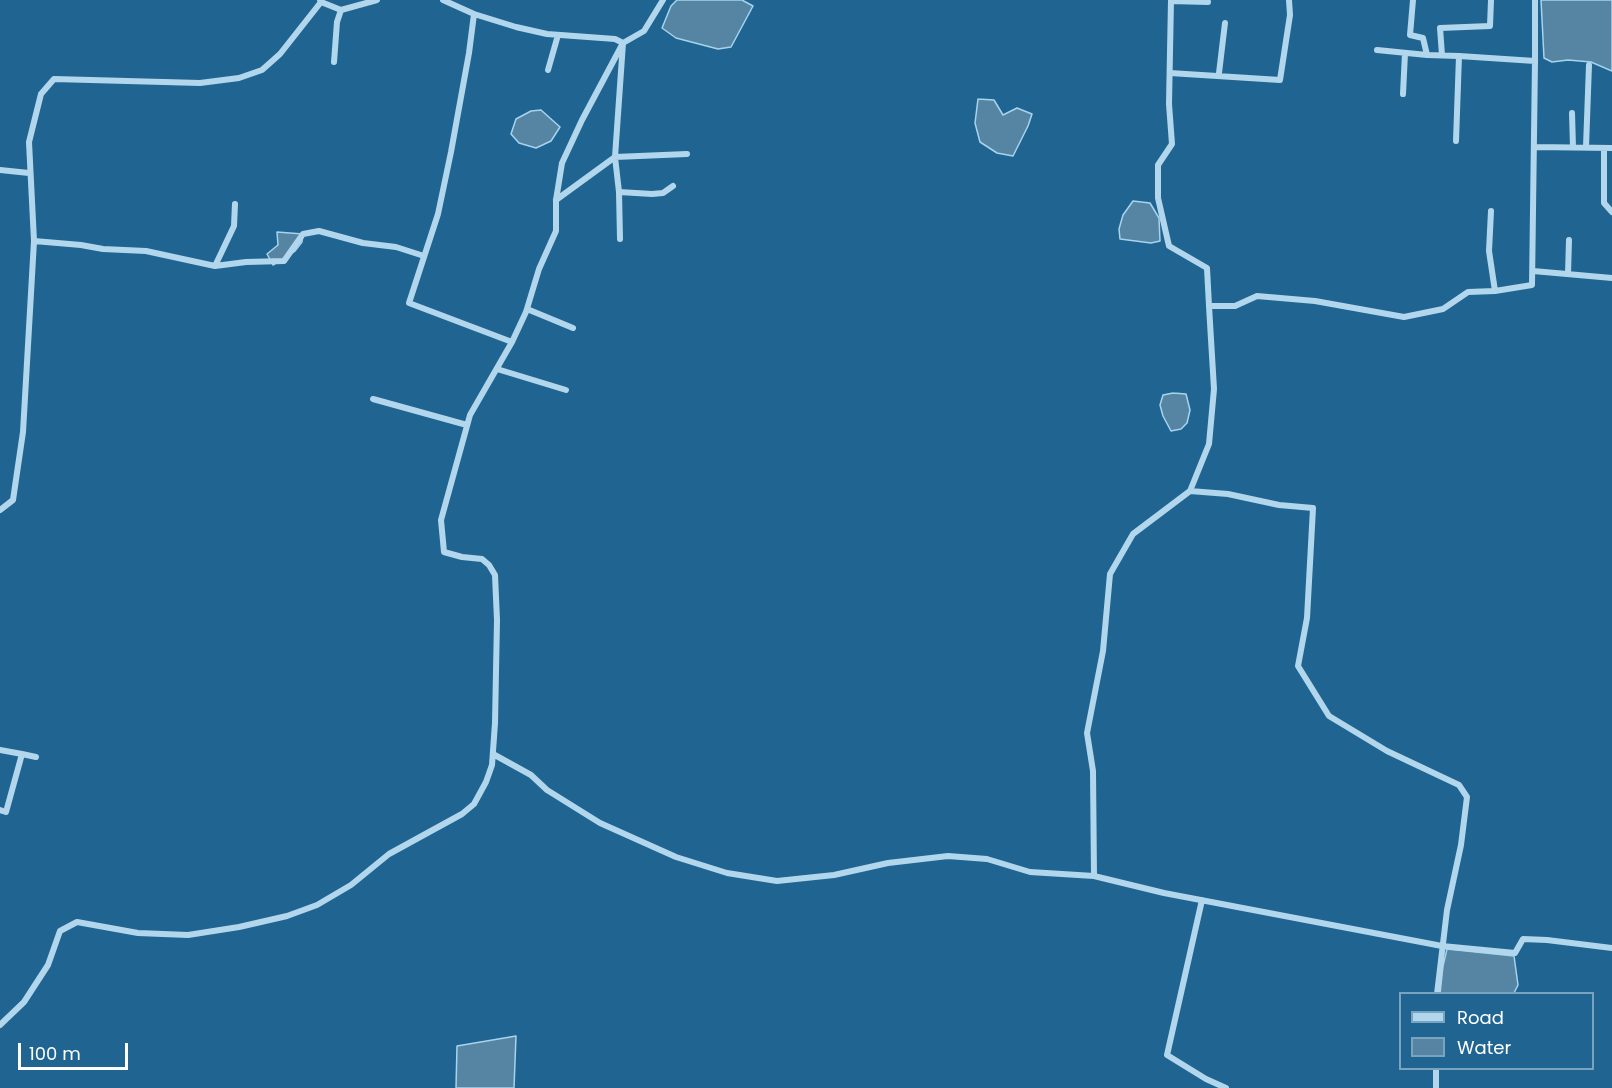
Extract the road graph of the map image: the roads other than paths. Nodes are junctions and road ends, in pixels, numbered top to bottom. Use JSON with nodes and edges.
{"nodes":[{"id":1,"x":377,"y":0,"type":"edge"},
{"id":2,"x":443,"y":0,"type":"edge"},
{"id":3,"x":663,"y":0,"type":"edge"},
{"id":4,"x":1289,"y":0,"type":"edge"},
{"id":5,"x":1413,"y":0,"type":"edge"},
{"id":6,"x":1491,"y":0,"type":"edge"},
{"id":7,"x":1534,"y":0,"type":"edge"},
{"id":8,"x":320,"y":1,"type":"edge"},
{"id":9,"x":1172,"y":1,"type":"edge"},
{"id":10,"x":1208,"y":2,"type":"dead end"},
{"id":11,"x":340,"y":10,"type":"junction"},
{"id":12,"x":474,"y":14,"type":"junction"},
{"id":13,"x":1225,"y":23,"type":"dead end"},
{"id":14,"x":558,"y":35,"type":"junction"},
{"id":15,"x":623,"y":43,"type":"junction"},
{"id":16,"x":1377,"y":50,"type":"dead end"},
{"id":17,"x":1405,"y":53,"type":"junction"},
{"id":18,"x":1427,"y":55,"type":"junction"},
{"id":19,"x":1442,"y":55,"type":"junction"},
{"id":20,"x":1460,"y":56,"type":"junction"},
{"id":21,"x":1535,"y":61,"type":"junction"},
{"id":22,"x":334,"y":62,"type":"dead end"},
{"id":23,"x":1589,"y":65,"type":"dead end"},
{"id":24,"x":548,"y":70,"type":"dead end"},
{"id":25,"x":1170,"y":73,"type":"junction"},
{"id":26,"x":1219,"y":73,"type":"dead end"},
{"id":27,"x":1403,"y":94,"type":"dead end"},
{"id":28,"x":1572,"y":113,"type":"dead end"},
{"id":29,"x":1455,"y":141,"type":"dead end"},
{"id":30,"x":1534,"y":147,"type":"junction"},
{"id":31,"x":1573,"y":147,"type":"junction"},
{"id":32,"x":1586,"y":147,"type":"junction"},
{"id":33,"x":1604,"y":148,"type":"junction"},
{"id":34,"x":1612,"y":148,"type":"edge"},
{"id":35,"x":687,"y":154,"type":"dead end"},
{"id":36,"x":615,"y":157,"type":"junction"},
{"id":37,"x":0,"y":170,"type":"edge"},
{"id":38,"x":29,"y":173,"type":"junction"},
{"id":39,"x":673,"y":186,"type":"dead end"},
{"id":40,"x":619,"y":192,"type":"junction"},
{"id":41,"x":556,"y":200,"type":"junction"},
{"id":42,"x":235,"y":204,"type":"dead end"},
{"id":43,"x":1491,"y":211,"type":"dead end"},
{"id":44,"x":1612,"y":212,"type":"edge"},
{"id":45,"x":620,"y":239,"type":"dead end"},
{"id":46,"x":1569,"y":240,"type":"dead end"},
{"id":47,"x":34,"y":241,"type":"junction"},
{"id":48,"x":424,"y":256,"type":"junction"},
{"id":49,"x":215,"y":266,"type":"junction"},
{"id":50,"x":1533,"y":271,"type":"junction"},
{"id":51,"x":1568,"y":274,"type":"junction"},
{"id":52,"x":1612,"y":278,"type":"edge"},
{"id":53,"x":1495,"y":291,"type":"junction"},
{"id":54,"x":1209,"y":306,"type":"junction"},
{"id":55,"x":527,"y":309,"type":"junction"},
{"id":56,"x":573,"y":328,"type":"dead end"},
{"id":57,"x":512,"y":342,"type":"junction"},
{"id":58,"x":497,"y":369,"type":"junction"},
{"id":59,"x":566,"y":390,"type":"dead end"},
{"id":60,"x":373,"y":399,"type":"dead end"},
{"id":61,"x":467,"y":425,"type":"junction"},
{"id":62,"x":1190,"y":490,"type":"junction"},
{"id":63,"x":0,"y":510,"type":"edge"},
{"id":64,"x":0,"y":750,"type":"edge"},
{"id":65,"x":22,"y":754,"type":"junction"},
{"id":66,"x":493,"y":754,"type":"junction"},
{"id":67,"x":36,"y":757,"type":"dead end"},
{"id":68,"x":0,"y":810,"type":"edge"},
{"id":69,"x":1094,"y":876,"type":"junction"},
{"id":70,"x":1202,"y":900,"type":"junction"},
{"id":71,"x":1442,"y":946,"type":"junction"},
{"id":72,"x":1612,"y":948,"type":"edge"},
{"id":73,"x":1437,"y":992,"type":"edge"},
{"id":74,"x":0,"y":1025,"type":"edge"},
{"id":75,"x":1436,"y":1070,"type":"edge"},
{"id":76,"x":1226,"y":1088,"type":"edge"},
{"id":77,"x":1436,"y":1088,"type":"edge"}],
"edges":[{"from":1,"to":11,"type":"street"},
{"from":2,"to":12,"type":"street"},
{"from":3,"to":15,"type":"street"},
{"from":4,"to":25,"type":"street"},
{"from":5,"to":18,"type":"street"},
{"from":6,"to":19,"type":"street"},
{"from":7,"to":21,"type":"street"},
{"from":8,"to":11,"type":"street"},
{"from":8,"to":38,"type":"street"},
{"from":9,"to":10,"type":"street"},
{"from":9,"to":25,"type":"street"},
{"from":11,"to":22,"type":"street"},
{"from":12,"to":14,"type":"street"},
{"from":12,"to":48,"type":"street"},
{"from":13,"to":26,"type":"street"},
{"from":14,"to":15,"type":"street"},
{"from":14,"to":24,"type":"street"},
{"from":15,"to":36,"type":"street"},
{"from":15,"to":41,"type":"street"},
{"from":16,"to":17,"type":"street"},
{"from":17,"to":18,"type":"street"},
{"from":17,"to":27,"type":"street"},
{"from":18,"to":19,"type":"street"},
{"from":19,"to":20,"type":"street"},
{"from":20,"to":21,"type":"street"},
{"from":20,"to":29,"type":"street"},
{"from":21,"to":30,"type":"street"},
{"from":23,"to":32,"type":"street"},
{"from":25,"to":54,"type":"street"},
{"from":28,"to":31,"type":"street"},
{"from":30,"to":31,"type":"street"},
{"from":30,"to":50,"type":"street"},
{"from":31,"to":32,"type":"street"},
{"from":32,"to":33,"type":"street"},
{"from":33,"to":34,"type":"street"},
{"from":33,"to":44,"type":"street"},
{"from":35,"to":36,"type":"street"},
{"from":36,"to":40,"type":"street"},
{"from":36,"to":41,"type":"street"},
{"from":37,"to":38,"type":"street"},
{"from":38,"to":47,"type":"street"},
{"from":39,"to":40,"type":"street"},
{"from":40,"to":45,"type":"street"},
{"from":41,"to":55,"type":"street"},
{"from":42,"to":49,"type":"street"},
{"from":43,"to":53,"type":"street"},
{"from":46,"to":51,"type":"street"},
{"from":47,"to":49,"type":"street"},
{"from":47,"to":63,"type":"street"},
{"from":48,"to":49,"type":"street"},
{"from":48,"to":57,"type":"street"},
{"from":50,"to":51,"type":"street"},
{"from":50,"to":53,"type":"street"},
{"from":51,"to":52,"type":"street"},
{"from":53,"to":54,"type":"street"},
{"from":54,"to":62,"type":"street"},
{"from":55,"to":56,"type":"street"},
{"from":55,"to":57,"type":"street"},
{"from":57,"to":58,"type":"street"},
{"from":58,"to":59,"type":"street"},
{"from":58,"to":61,"type":"street"},
{"from":60,"to":61,"type":"street"},
{"from":61,"to":66,"type":"street"},
{"from":62,"to":69,"type":"street"},
{"from":62,"to":71,"type":"street"},
{"from":64,"to":65,"type":"street"},
{"from":65,"to":67,"type":"street"},
{"from":65,"to":68,"type":"street"},
{"from":66,"to":69,"type":"street"},
{"from":66,"to":74,"type":"street"},
{"from":69,"to":70,"type":"street"},
{"from":70,"to":71,"type":"street"},
{"from":70,"to":76,"type":"street"},
{"from":71,"to":72,"type":"street"},
{"from":71,"to":73,"type":"street"},
{"from":75,"to":77,"type":"street"}]}
